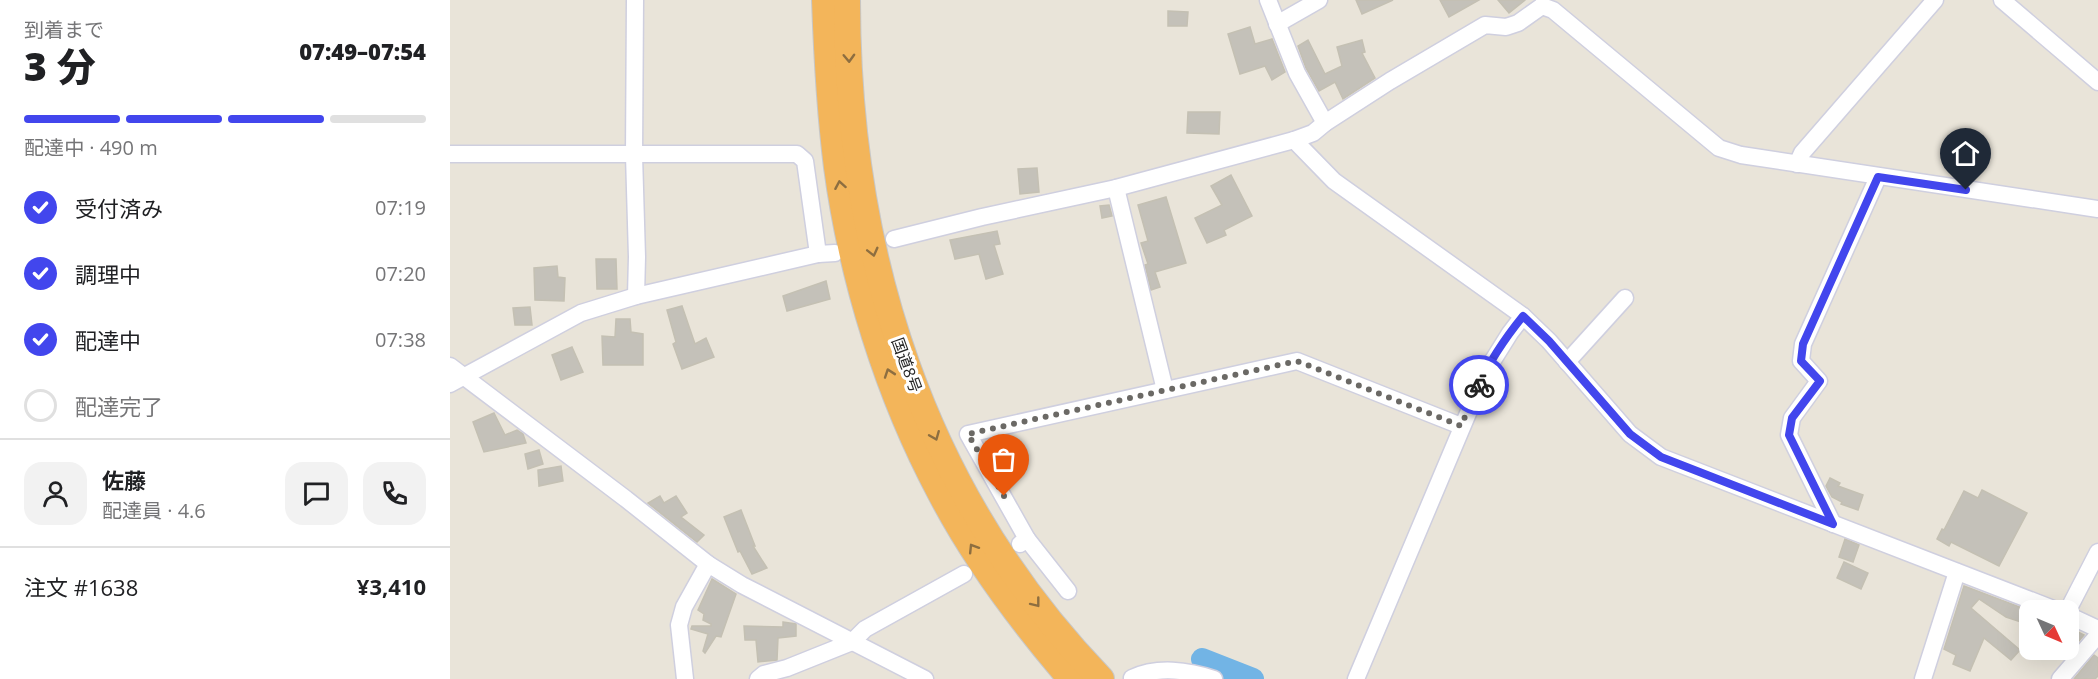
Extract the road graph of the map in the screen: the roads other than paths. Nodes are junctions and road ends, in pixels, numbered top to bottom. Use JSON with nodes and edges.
{"nodes":[{"id":1,"x":635,"y":0,"type":"edge"},
{"id":2,"x":825,"y":0,"type":"edge"},
{"id":3,"x":847,"y":0,"type":"edge"},
{"id":4,"x":1268,"y":0,"type":"edge"},
{"id":5,"x":1318,"y":0,"type":"edge"},
{"id":6,"x":1935,"y":0,"type":"edge"},
{"id":7,"x":2002,"y":0,"type":"edge"},
{"id":8,"x":1542,"y":3,"type":"edge"},
{"id":9,"x":1277,"y":24,"type":"junction"},
{"id":10,"x":2098,"y":82,"type":"edge"},
{"id":11,"x":1324,"y":123,"type":"junction"},
{"id":12,"x":1294,"y":140,"type":"junction"},
{"id":13,"x":450,"y":154,"type":"edge"},
{"id":14,"x":634,"y":155,"type":"junction"},
{"id":15,"x":1797,"y":164,"type":"junction"},
{"id":16,"x":1878,"y":177,"type":"junction"},
{"id":17,"x":1116,"y":188,"type":"junction"},
{"id":18,"x":2098,"y":209,"type":"edge"},
{"id":19,"x":894,"y":239,"type":"dead end"},
{"id":20,"x":636,"y":296,"type":"junction"},
{"id":21,"x":1625,"y":298,"type":"dead end"},
{"id":22,"x":1523,"y":316,"type":"junction"},
{"id":23,"x":1567,"y":362,"type":"junction"},
{"id":24,"x":450,"y":366,"type":"edge"},
{"id":25,"x":457,"y":380,"type":"edge"},
{"id":26,"x":1166,"y":390,"type":"junction"},
{"id":27,"x":1461,"y":426,"type":"junction"},
{"id":28,"x":1833,"y":524,"type":"junction"},
{"id":29,"x":2098,"y":552,"type":"edge"},
{"id":30,"x":708,"y":564,"type":"junction"},
{"id":31,"x":1957,"y":572,"type":"junction"},
{"id":32,"x":964,"y":574,"type":"dead end"},
{"id":33,"x":1068,"y":591,"type":"dead end"},
{"id":34,"x":2030,"y":600,"type":"edge"},
{"id":35,"x":2073,"y":600,"type":"edge"},
{"id":36,"x":2079,"y":620,"type":"edge"},
{"id":37,"x":2098,"y":629,"type":"edge"},
{"id":38,"x":2098,"y":635,"type":"edge"},
{"id":39,"x":852,"y":642,"type":"junction"},
{"id":40,"x":1132,"y":678,"type":"edge"},
{"id":41,"x":685,"y":679,"type":"edge"},
{"id":42,"x":758,"y":679,"type":"edge"},
{"id":43,"x":925,"y":679,"type":"edge"},
{"id":44,"x":1071,"y":679,"type":"edge"},
{"id":45,"x":1101,"y":679,"type":"edge"},
{"id":46,"x":1214,"y":679,"type":"edge"},
{"id":47,"x":1356,"y":679,"type":"edge"},
{"id":48,"x":1923,"y":679,"type":"edge"},
{"id":49,"x":2060,"y":679,"type":"edge"}],
"edges":[{"from":1,"to":14,"type":"street"},
{"from":44,"to":2,"type":"highway","name":"国道8号","one_way":true},
{"from":3,"to":45,"type":"highway","name":"国道8号","one_way":true},
{"from":4,"to":9,"type":"street"},
{"from":5,"to":9,"type":"street"},
{"from":6,"to":15,"type":"street"},
{"from":7,"to":10,"type":"street"},
{"from":8,"to":11,"type":"street"},
{"from":8,"to":15,"type":"street"},
{"from":9,"to":11,"type":"street"},
{"from":11,"to":12,"type":"street"},
{"from":12,"to":17,"type":"street"},
{"from":12,"to":22,"type":"street"},
{"from":13,"to":14,"type":"street"},
{"from":14,"to":20,"type":"street"},
{"from":14,"to":20,"type":"street"},
{"from":15,"to":16,"type":"street"},
{"from":16,"to":18,"type":"street"},
{"from":16,"to":28,"type":"street"},
{"from":17,"to":19,"type":"street"},
{"from":17,"to":26,"type":"street"},
{"from":20,"to":25,"type":"street"},
{"from":21,"to":23,"type":"street"},
{"from":22,"to":23,"type":"street"},
{"from":22,"to":27,"type":"street"},
{"from":23,"to":28,"type":"street"},
{"from":24,"to":25,"type":"street"},
{"from":25,"to":30,"type":"street"},
{"from":26,"to":27,"type":"street"},
{"from":26,"to":33,"type":"street"},
{"from":27,"to":47,"type":"street"},
{"from":28,"to":31,"type":"street"},
{"from":29,"to":35,"type":"street"},
{"from":30,"to":39,"type":"street"},
{"from":30,"to":41,"type":"street"},
{"from":31,"to":34,"type":"street"},
{"from":31,"to":48,"type":"street"},
{"from":32,"to":39,"type":"street"},
{"from":36,"to":37,"type":"street"},
{"from":38,"to":49,"type":"street"},
{"from":39,"to":42,"type":"street"},
{"from":39,"to":43,"type":"street"},
{"from":40,"to":46,"type":"street"}]}
